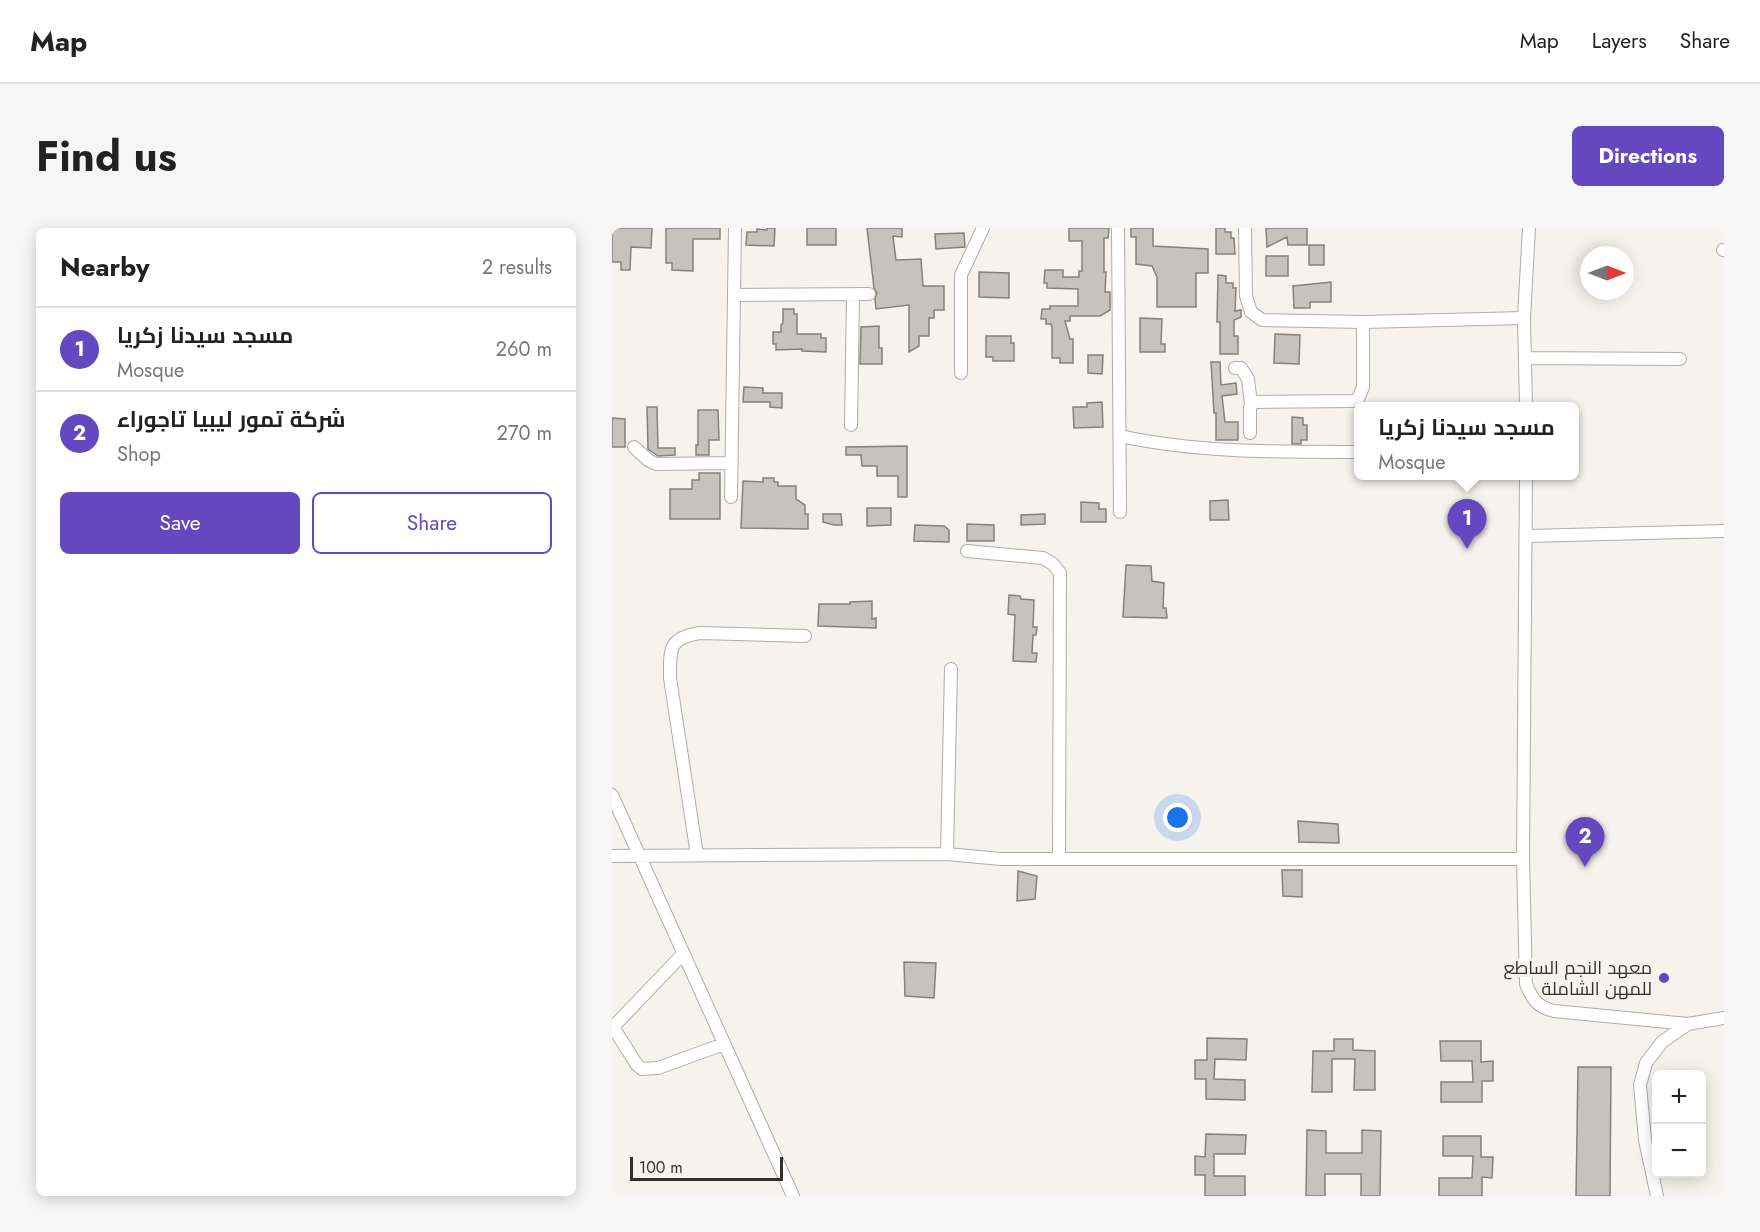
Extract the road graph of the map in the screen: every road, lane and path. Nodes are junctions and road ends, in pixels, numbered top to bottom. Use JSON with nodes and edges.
{"nodes":[{"id":1,"x":735,"y":228,"type":"edge"},
{"id":2,"x":983,"y":228,"type":"edge"},
{"id":3,"x":1118,"y":228,"type":"edge"},
{"id":4,"x":1245,"y":228,"type":"edge"},
{"id":5,"x":1529,"y":228,"type":"edge"},
{"id":6,"x":869,"y":294,"type":"dead end"},
{"id":7,"x":734,"y":295,"type":"junction"},
{"id":8,"x":853,"y":296,"type":"junction"},
{"id":9,"x":1524,"y":318,"type":"junction"},
{"id":10,"x":1363,"y":322,"type":"junction"},
{"id":11,"x":1526,"y":358,"type":"junction"},
{"id":12,"x":1680,"y":359,"type":"dead end"},
{"id":13,"x":1235,"y":368,"type":"dead end"},
{"id":14,"x":961,"y":373,"type":"dead end"},
{"id":15,"x":1526,"y":402,"type":"edge"},
{"id":16,"x":1251,"y":404,"type":"junction"},
{"id":17,"x":851,"y":425,"type":"dead end"},
{"id":18,"x":1250,"y":433,"type":"dead end"},
{"id":19,"x":1120,"y":436,"type":"junction"},
{"id":20,"x":634,"y":447,"type":"dead end"},
{"id":21,"x":1354,"y":452,"type":"edge"},
{"id":22,"x":732,"y":463,"type":"junction"},
{"id":23,"x":1526,"y":480,"type":"edge"},
{"id":24,"x":731,"y":497,"type":"dead end"},
{"id":25,"x":1120,"y":512,"type":"dead end"},
{"id":26,"x":1724,"y":531,"type":"edge"},
{"id":27,"x":1527,"y":536,"type":"junction"},
{"id":28,"x":967,"y":552,"type":"dead end"},
{"id":29,"x":805,"y":636,"type":"dead end"},
{"id":30,"x":951,"y":669,"type":"dead end"},
{"id":31,"x":612,"y":795,"type":"edge"},
{"id":32,"x":612,"y":829,"type":"edge"},
{"id":33,"x":627,"y":830,"type":"junction"},
{"id":34,"x":947,"y":854,"type":"junction"},
{"id":35,"x":638,"y":855,"type":"junction"},
{"id":36,"x":697,"y":855,"type":"junction"},
{"id":37,"x":612,"y":856,"type":"edge"},
{"id":38,"x":1059,"y":859,"type":"junction"},
{"id":39,"x":1523,"y":859,"type":"junction"},
{"id":40,"x":683,"y":954,"type":"junction"},
{"id":41,"x":1724,"y":1018,"type":"edge"},
{"id":42,"x":1688,"y":1024,"type":"junction"},
{"id":43,"x":613,"y":1027,"type":"edge"},
{"id":44,"x":724,"y":1044,"type":"junction"},
{"id":45,"x":794,"y":1196,"type":"edge"},
{"id":46,"x":1658,"y":1196,"type":"edge"}],
"edges":[{"from":1,"to":7,"type":"street"},
{"from":2,"to":14,"type":"street"},
{"from":3,"to":19,"type":"street"},
{"from":4,"to":10,"type":"street"},
{"from":5,"to":9,"type":"street"},
{"from":6,"to":8,"type":"street"},
{"from":7,"to":8,"type":"street"},
{"from":7,"to":22,"type":"street"},
{"from":8,"to":17,"type":"street"},
{"from":9,"to":10,"type":"street"},
{"from":9,"to":11,"type":"street"},
{"from":10,"to":16,"type":"street"},
{"from":11,"to":12,"type":"street"},
{"from":11,"to":15,"type":"street"},
{"from":13,"to":16,"type":"street"},
{"from":16,"to":18,"type":"street"},
{"from":19,"to":21,"type":"street"},
{"from":19,"to":25,"type":"street"},
{"from":20,"to":22,"type":"street"},
{"from":22,"to":24,"type":"street"},
{"from":23,"to":27,"type":"street"},
{"from":26,"to":27,"type":"street"},
{"from":27,"to":39,"type":"street"},
{"from":28,"to":38,"type":"street"},
{"from":29,"to":36,"type":"street"},
{"from":30,"to":34,"type":"street"},
{"from":31,"to":33,"type":"street"},
{"from":32,"to":33,"type":"street"},
{"from":33,"to":35,"type":"street"},
{"from":34,"to":36,"type":"street"},
{"from":34,"to":38,"type":"street"},
{"from":35,"to":36,"type":"street"},
{"from":35,"to":37,"type":"street"},
{"from":35,"to":40,"type":"street"},
{"from":38,"to":39,"type":"street"},
{"from":39,"to":42,"type":"street"},
{"from":40,"to":43,"type":"street"},
{"from":40,"to":44,"type":"street"},
{"from":41,"to":42,"type":"street"},
{"from":42,"to":46,"type":"street"},
{"from":43,"to":44,"type":"street"},
{"from":44,"to":45,"type":"street"}]}
